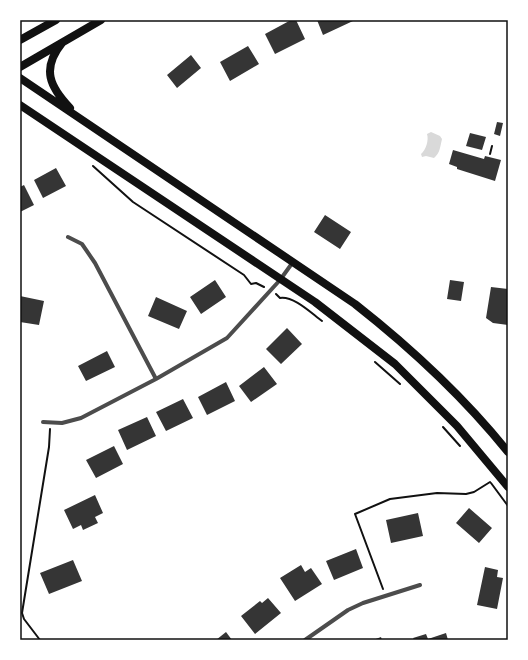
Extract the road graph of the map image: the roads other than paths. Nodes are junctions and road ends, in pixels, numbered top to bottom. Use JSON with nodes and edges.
{"nodes":[{"id":1,"x":56,"y":20,"type":"edge"},
{"id":2,"x":101,"y":20,"type":"edge"},
{"id":3,"x":20,"y":40,"type":"edge"},
{"id":4,"x":63,"y":41,"type":"junction"},
{"id":5,"x":20,"y":67,"type":"edge"},
{"id":6,"x":20,"y":78,"type":"edge"},
{"id":7,"x":20,"y":105,"type":"edge"},
{"id":8,"x":80,"y":119,"type":"junction"},
{"id":9,"x":68,"y":237,"type":"dead end"},
{"id":10,"x":294,"y":262,"type":"junction"},
{"id":11,"x":280,"y":280,"type":"junction"},
{"id":12,"x":156,"y":379,"type":"junction"},
{"id":13,"x":43,"y":422,"type":"dead end"},
{"id":14,"x":508,"y":452,"type":"edge"},
{"id":15,"x":508,"y":487,"type":"edge"},
{"id":16,"x":420,"y":585,"type":"dead end"},
{"id":17,"x":305,"y":640,"type":"edge"}],
"edges":[{"from":1,"to":3,"type":"main road"},
{"from":2,"to":4,"type":"main road"},
{"from":4,"to":5,"type":"main road"},
{"from":4,"to":8,"type":"main road"},
{"from":6,"to":8,"type":"main road"},
{"from":7,"to":11,"type":"main road"},
{"from":8,"to":10,"type":"main road"},
{"from":9,"to":12,"type":"street"},
{"from":10,"to":11,"type":"street"},
{"from":10,"to":14,"type":"main road"},
{"from":11,"to":12,"type":"street"},
{"from":11,"to":15,"type":"main road"},
{"from":12,"to":13,"type":"street"},
{"from":16,"to":17,"type":"street"}]}
